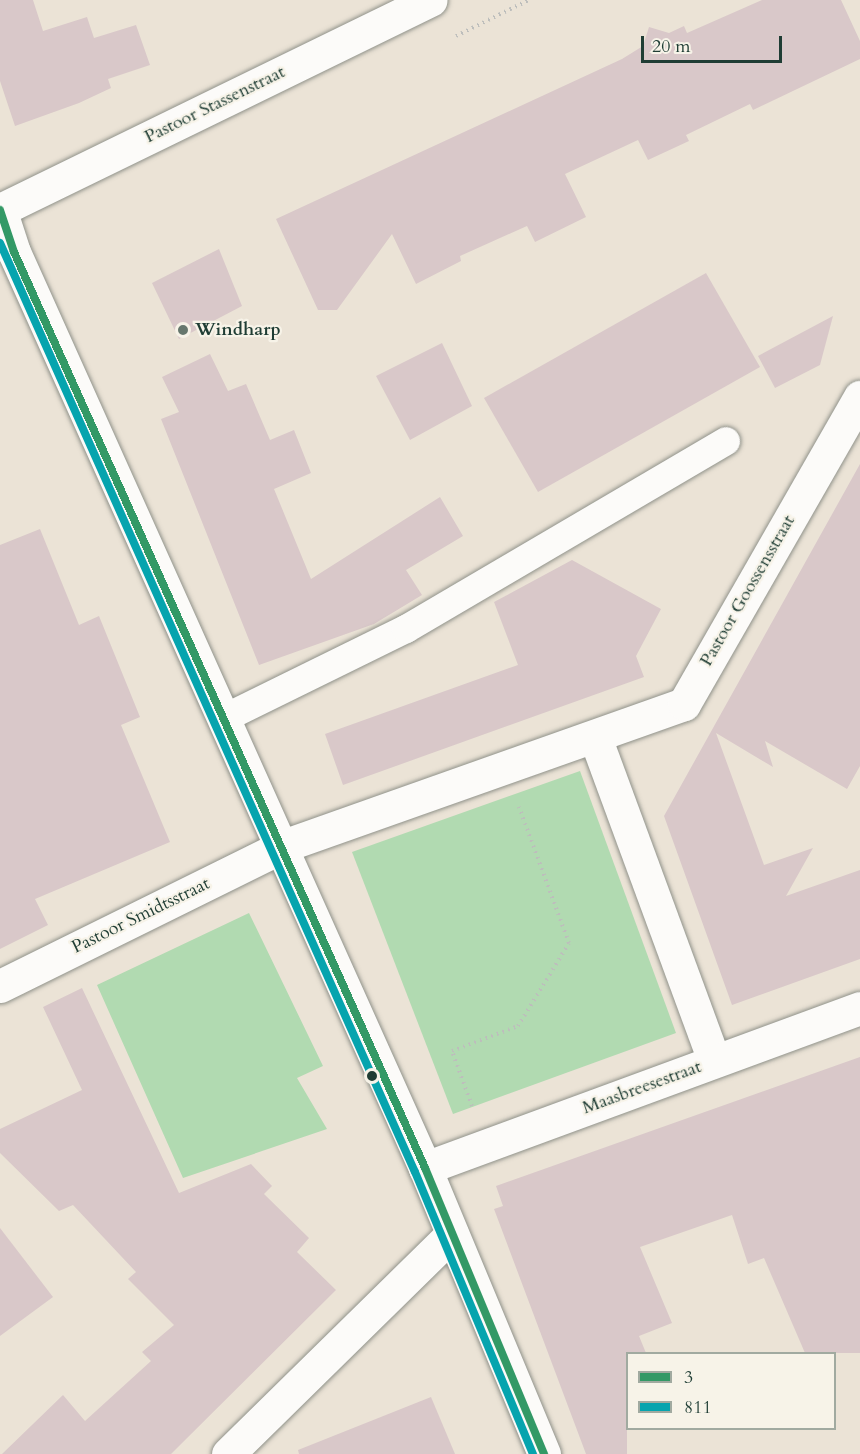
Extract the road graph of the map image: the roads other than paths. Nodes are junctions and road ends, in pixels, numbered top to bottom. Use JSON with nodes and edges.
{"nodes":[{"id":1,"x":430,"y":0,"type":"edge"},
{"id":2,"x":0,"y":209,"type":"edge"},
{"id":3,"x":860,"y":397,"type":"edge"},
{"id":4,"x":726,"y":441,"type":"dead end"},
{"id":5,"x":225,"y":718,"type":"junction"},
{"id":6,"x":595,"y":737,"type":"junction"},
{"id":7,"x":282,"y":846,"type":"junction"},
{"id":8,"x":0,"y":986,"type":"edge"},
{"id":9,"x":860,"y":1008,"type":"edge"},
{"id":10,"x":714,"y":1061,"type":"junction"},
{"id":11,"x":425,"y":1168,"type":"junction"},
{"id":12,"x":452,"y":1234,"type":"junction"},
{"id":13,"x":228,"y":1454,"type":"edge"},
{"id":14,"x":544,"y":1454,"type":"edge"}],
"edges":[{"from":1,"to":2,"type":"street","name":"Pastoor Stassenstraat"},
{"from":2,"to":5,"type":"street"},
{"from":3,"to":6,"type":"street","name":"Pastoor Goossensstraat"},
{"from":4,"to":5,"type":"lane"},
{"from":5,"to":7,"type":"street"},
{"from":6,"to":7,"type":"street","name":"Pastoor Goossensstraat"},
{"from":6,"to":10,"type":"street"},
{"from":7,"to":8,"type":"street","name":"Pastoor Smidtsstraat"},
{"from":7,"to":11,"type":"street"},
{"from":9,"to":10,"type":"street","name":"Maasbreesestraat"},
{"from":10,"to":11,"type":"street","name":"Maasbreesestraat"},
{"from":11,"to":12,"type":"street"},
{"from":12,"to":13,"type":"street"},
{"from":12,"to":14,"type":"street"}]}
